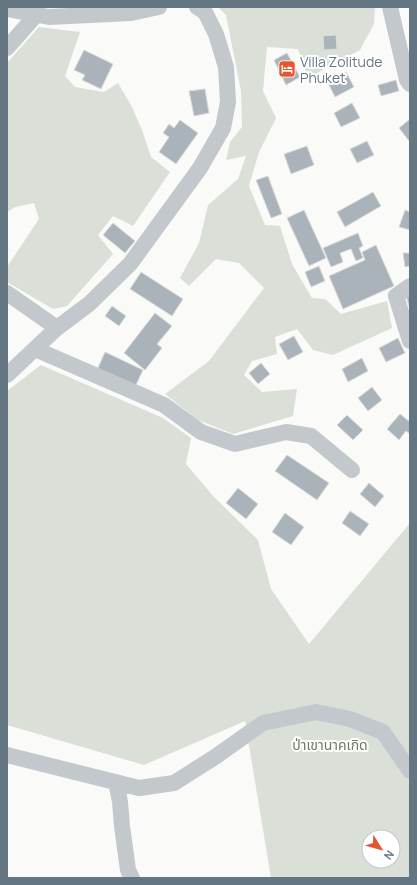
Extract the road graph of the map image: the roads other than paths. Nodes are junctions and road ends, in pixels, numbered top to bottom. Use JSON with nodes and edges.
{"nodes":[{"id":1,"x":159,"y":7,"type":"edge"},
{"id":2,"x":197,"y":7,"type":"edge"},
{"id":3,"x":390,"y":7,"type":"edge"},
{"id":4,"x":7,"y":9,"type":"edge"},
{"id":5,"x":36,"y":15,"type":"junction"},
{"id":6,"x":7,"y":48,"type":"edge"},
{"id":7,"x":410,"y":84,"type":"edge"},
{"id":8,"x":410,"y":286,"type":"edge"},
{"id":9,"x":7,"y":293,"type":"edge"},
{"id":10,"x":57,"y":328,"type":"junction"},
{"id":11,"x":410,"y":341,"type":"edge"},
{"id":12,"x":35,"y":349,"type":"junction"},
{"id":13,"x":7,"y":375,"type":"edge"},
{"id":14,"x":352,"y":470,"type":"dead end"},
{"id":15,"x":7,"y":755,"type":"edge"},
{"id":16,"x":410,"y":771,"type":"edge"},
{"id":17,"x":116,"y":782,"type":"junction"},
{"id":18,"x":132,"y":878,"type":"edge"}],
"edges":[{"from":1,"to":5,"type":"street"},
{"from":2,"to":10,"type":"street"},
{"from":3,"to":7,"type":"street"},
{"from":4,"to":5,"type":"street"},
{"from":5,"to":6,"type":"street"},
{"from":8,"to":11,"type":"street"},
{"from":9,"to":10,"type":"street"},
{"from":10,"to":12,"type":"street"},
{"from":12,"to":13,"type":"street"},
{"from":12,"to":14,"type":"street"},
{"from":15,"to":17,"type":"street"},
{"from":16,"to":17,"type":"street"},
{"from":17,"to":18,"type":"street"}]}
